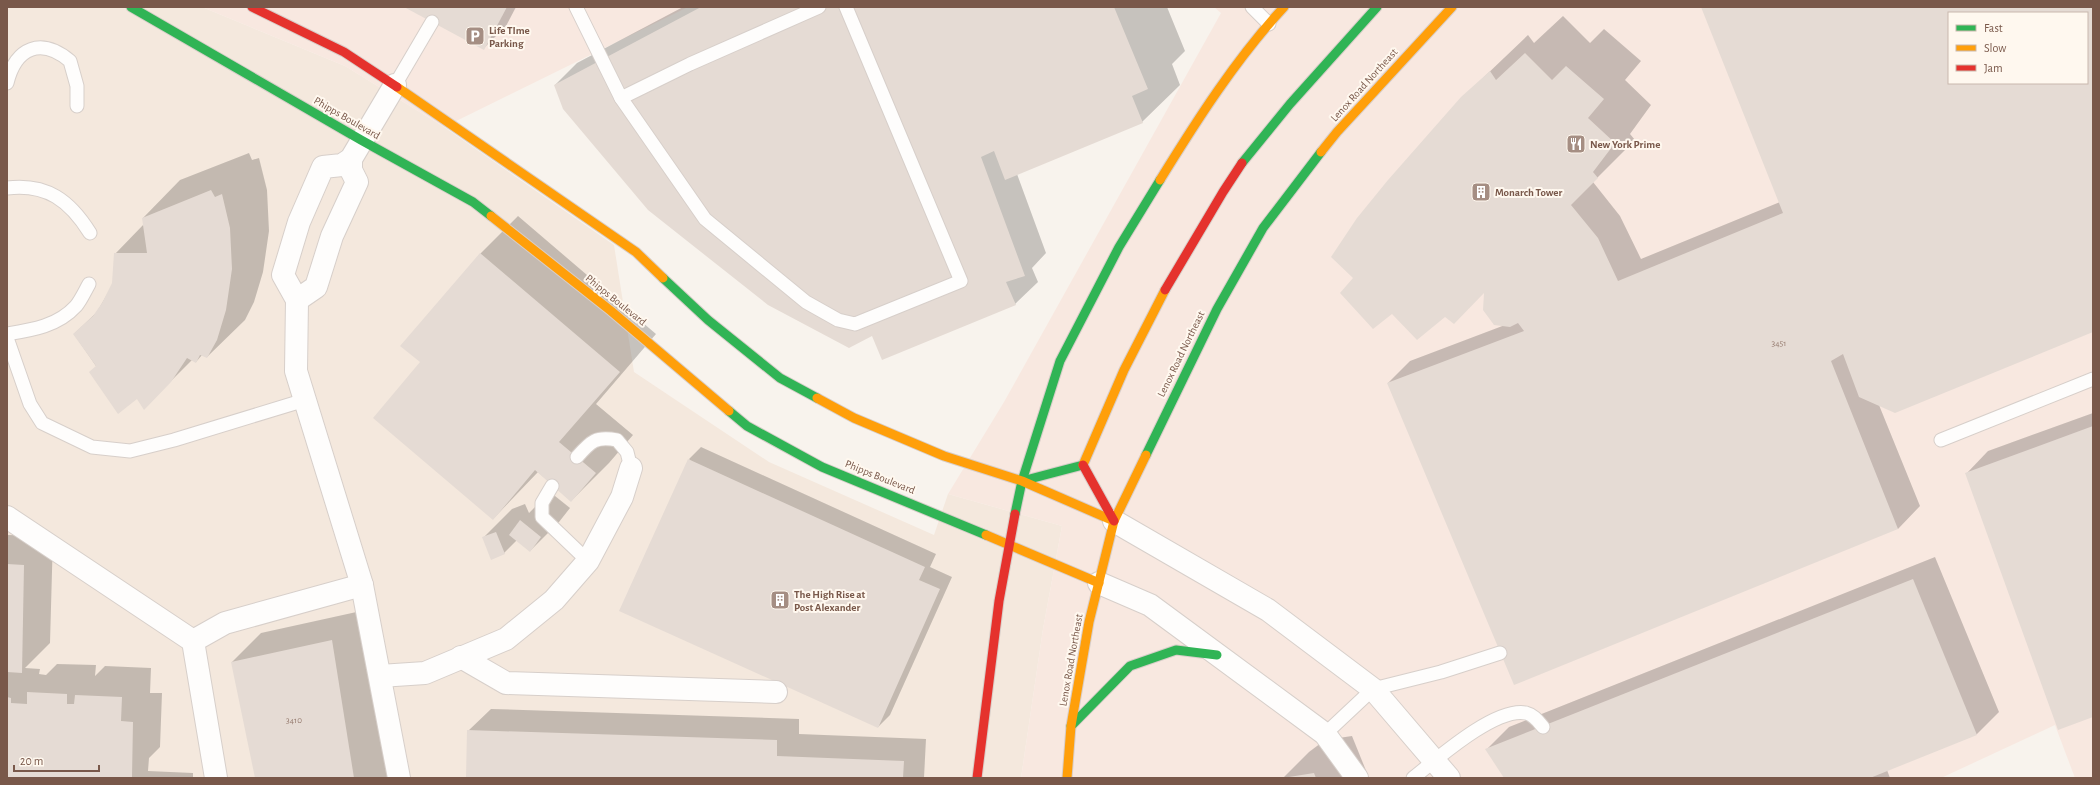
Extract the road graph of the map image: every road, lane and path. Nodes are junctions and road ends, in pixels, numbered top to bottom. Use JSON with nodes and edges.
{"nodes":[{"id":1,"x":131,"y":7,"type":"edge"},
{"id":2,"x":252,"y":7,"type":"edge"},
{"id":3,"x":576,"y":7,"type":"edge"},
{"id":4,"x":819,"y":7,"type":"edge"},
{"id":5,"x":846,"y":7,"type":"edge"},
{"id":6,"x":1252,"y":7,"type":"edge"},
{"id":7,"x":1284,"y":7,"type":"edge"},
{"id":8,"x":1377,"y":7,"type":"edge"},
{"id":9,"x":1452,"y":7,"type":"edge"},
{"id":10,"x":432,"y":22,"type":"dead end"},
{"id":11,"x":1269,"y":24,"type":"junction"},
{"id":12,"x":7,"y":83,"type":"edge"},
{"id":13,"x":395,"y":85,"type":"junction"},
{"id":14,"x":621,"y":98,"type":"junction"},
{"id":15,"x":77,"y":106,"type":"dead end"},
{"id":16,"x":356,"y":149,"type":"junction"},
{"id":17,"x":7,"y":188,"type":"edge"},
{"id":18,"x":90,"y":233,"type":"dead end"},
{"id":19,"x":89,"y":284,"type":"dead end"},
{"id":20,"x":296,"y":300,"type":"junction"},
{"id":21,"x":7,"y":334,"type":"edge"},
{"id":22,"x":7,"y":338,"type":"edge"},
{"id":23,"x":2093,"y":379,"type":"edge"},
{"id":24,"x":305,"y":400,"type":"junction"},
{"id":25,"x":1941,"y":440,"type":"dead end"},
{"id":26,"x":577,"y":457,"type":"dead end"},
{"id":27,"x":1083,"y":465,"type":"junction"},
{"id":28,"x":631,"y":468,"type":"joint"},
{"id":29,"x":1022,"y":481,"type":"junction"},
{"id":30,"x":552,"y":486,"type":"dead end"},
{"id":31,"x":7,"y":517,"type":"edge"},
{"id":32,"x":1114,"y":521,"type":"junction"},
{"id":33,"x":1008,"y":545,"type":"junction"},
{"id":34,"x":588,"y":561,"type":"junction"},
{"id":35,"x":1098,"y":583,"type":"junction"},
{"id":36,"x":362,"y":585,"type":"junction"},
{"id":37,"x":193,"y":641,"type":"junction"},
{"id":38,"x":1500,"y":653,"type":"dead end"},
{"id":39,"x":1218,"y":655,"type":"junction"},
{"id":40,"x":460,"y":657,"type":"junction"},
{"id":41,"x":380,"y":676,"type":"junction"},
{"id":42,"x":1374,"y":689,"type":"junction"},
{"id":43,"x":776,"y":692,"type":"dead end"},
{"id":44,"x":1071,"y":726,"type":"junction"},
{"id":45,"x":1542,"y":727,"type":"dead end"},
{"id":46,"x":1325,"y":734,"type":"junction"},
{"id":47,"x":1434,"y":761,"type":"junction"},
{"id":48,"x":216,"y":778,"type":"edge"},
{"id":49,"x":400,"y":778,"type":"edge"},
{"id":50,"x":977,"y":778,"type":"edge"},
{"id":51,"x":1068,"y":778,"type":"edge"},
{"id":52,"x":1357,"y":778,"type":"edge"},
{"id":53,"x":1413,"y":778,"type":"edge"},
{"id":54,"x":1449,"y":778,"type":"edge"}],
"edges":[{"from":1,"to":16,"type":"main road","name":"Phipps Boulevard"},
{"from":2,"to":13,"type":"main road"},
{"from":3,"to":14,"type":"lane"},
{"from":4,"to":14,"type":"lane"},
{"from":5,"to":14,"type":"lane"},
{"from":6,"to":11,"type":"lane"},
{"from":7,"to":11,"type":"main road"},
{"from":8,"to":27,"type":"main road"},
{"from":9,"to":32,"type":"main road","name":"Lenox Road Northeast"},
{"from":10,"to":13,"type":"lane"},
{"from":11,"to":29,"type":"main road"},
{"from":12,"to":15,"type":"lane"},
{"from":13,"to":16,"type":"street"},
{"from":13,"to":29,"type":"main road"},
{"from":16,"to":20,"type":"street"},
{"from":16,"to":20,"type":"street"},
{"from":16,"to":33,"type":"main road","name":"Phipps Boulevard"},
{"from":17,"to":18,"type":"lane"},
{"from":19,"to":21,"type":"lane"},
{"from":20,"to":24,"type":"street"},
{"from":22,"to":24,"type":"lane"},
{"from":23,"to":25,"type":"lane"},
{"from":24,"to":36,"type":"street"},
{"from":26,"to":28,"type":"lane"},
{"from":27,"to":29,"type":"main road"},
{"from":27,"to":32,"type":"main road"},
{"from":28,"to":34,"type":"street"},
{"from":29,"to":32,"type":"main road"},
{"from":29,"to":33,"type":"main road"},
{"from":30,"to":34,"type":"lane"},
{"from":31,"to":37,"type":"street"},
{"from":32,"to":35,"type":"main road","name":"Lenox Road Northeast"},
{"from":32,"to":42,"type":"street"},
{"from":33,"to":35,"type":"main road","name":"Phipps Boulevard"},
{"from":33,"to":50,"type":"main road"},
{"from":34,"to":40,"type":"street"},
{"from":35,"to":39,"type":"street"},
{"from":35,"to":44,"type":"main road","name":"Lenox Road Northeast"},
{"from":36,"to":37,"type":"street"},
{"from":36,"to":41,"type":"street"},
{"from":37,"to":48,"type":"street"},
{"from":38,"to":42,"type":"lane"},
{"from":39,"to":44,"type":"main road"},
{"from":39,"to":46,"type":"street"},
{"from":40,"to":41,"type":"street"},
{"from":40,"to":43,"type":"street"},
{"from":41,"to":49,"type":"street"},
{"from":42,"to":46,"type":"lane"},
{"from":42,"to":47,"type":"street"},
{"from":44,"to":51,"type":"main road","name":"Lenox Road Northeast"},
{"from":45,"to":47,"type":"lane"},
{"from":46,"to":52,"type":"street"},
{"from":47,"to":53,"type":"lane"},
{"from":47,"to":54,"type":"street"}]}
